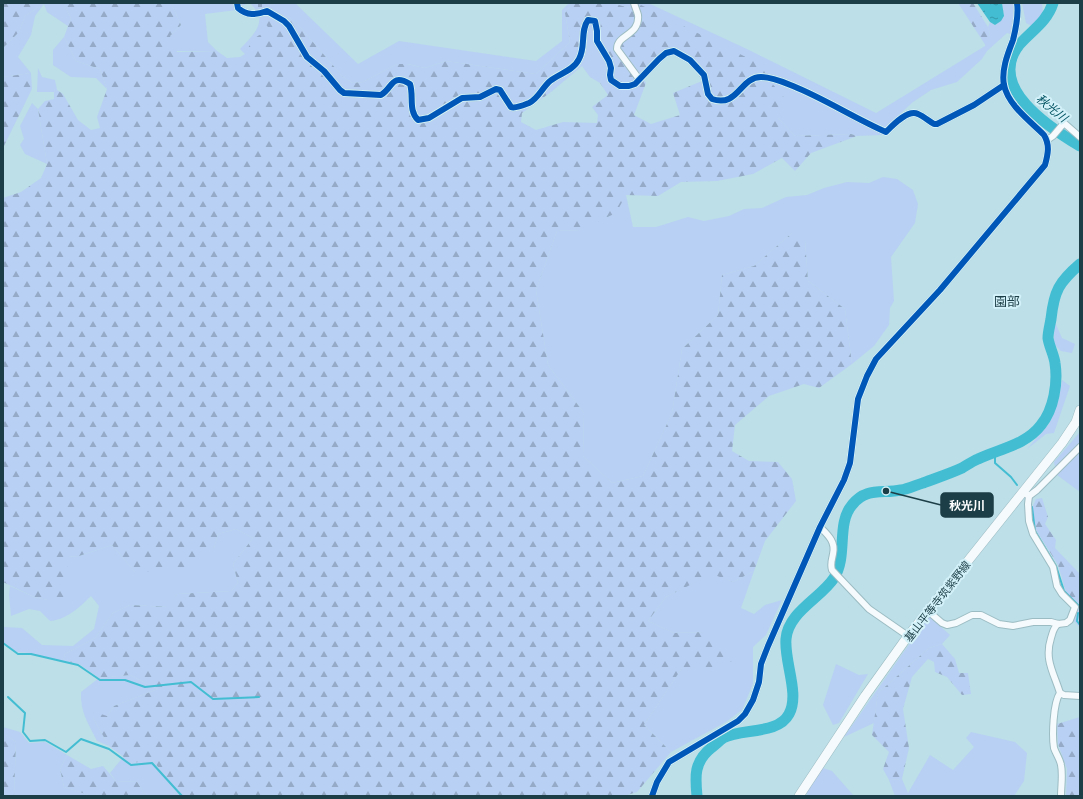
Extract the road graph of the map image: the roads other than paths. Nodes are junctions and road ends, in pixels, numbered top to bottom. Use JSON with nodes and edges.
{"nodes":[{"id":1,"x":237,"y":3,"type":"edge"},
{"id":2,"x":634,"y":3,"type":"edge"},
{"id":3,"x":1016,"y":3,"type":"edge"},
{"id":4,"x":639,"y":79,"type":"junction"},
{"id":5,"x":1004,"y":85,"type":"junction"},
{"id":6,"x":1080,"y":136,"type":"edge"},
{"id":7,"x":1047,"y":140,"type":"junction"},
{"id":8,"x":1080,"y":410,"type":"edge"},
{"id":9,"x":1080,"y":448,"type":"edge"},
{"id":10,"x":1026,"y":494,"type":"junction"},
{"id":11,"x":820,"y":527,"type":"junction"},
{"id":12,"x":1078,"y":608,"type":"edge"},
{"id":13,"x":928,"y":611,"type":"junction"},
{"id":14,"x":1058,"y":624,"type":"junction"},
{"id":15,"x":908,"y":636,"type":"junction"},
{"id":16,"x":1060,"y":693,"type":"junction"},
{"id":17,"x":1080,"y":696,"type":"edge"},
{"id":18,"x":652,"y":796,"type":"edge"},
{"id":19,"x":799,"y":796,"type":"edge"},
{"id":20,"x":1061,"y":796,"type":"edge"}],
"edges":[{"from":1,"to":4,"type":"street"},
{"from":2,"to":4,"type":"street"},
{"from":3,"to":5,"type":"street"},
{"from":4,"to":5,"type":"street"},
{"from":5,"to":7,"type":"street"},
{"from":6,"to":7,"type":"street"},
{"from":7,"to":11,"type":"street"},
{"from":8,"to":10,"type":"main road","name":"基山平等寺筑紫野線"},
{"from":9,"to":10,"type":"street"},
{"from":10,"to":12,"type":"street"},
{"from":10,"to":13,"type":"main road","name":"基山平等寺筑紫野線"},
{"from":11,"to":15,"type":"street"},
{"from":11,"to":18,"type":"street"},
{"from":12,"to":14,"type":"street"},
{"from":13,"to":14,"type":"street"},
{"from":13,"to":15,"type":"main road","name":"基山平等寺筑紫野線"},
{"from":14,"to":16,"type":"street"},
{"from":15,"to":19,"type":"main road","name":"基山平等寺筑紫野線"},
{"from":16,"to":17,"type":"street"},
{"from":16,"to":20,"type":"street"}]}
